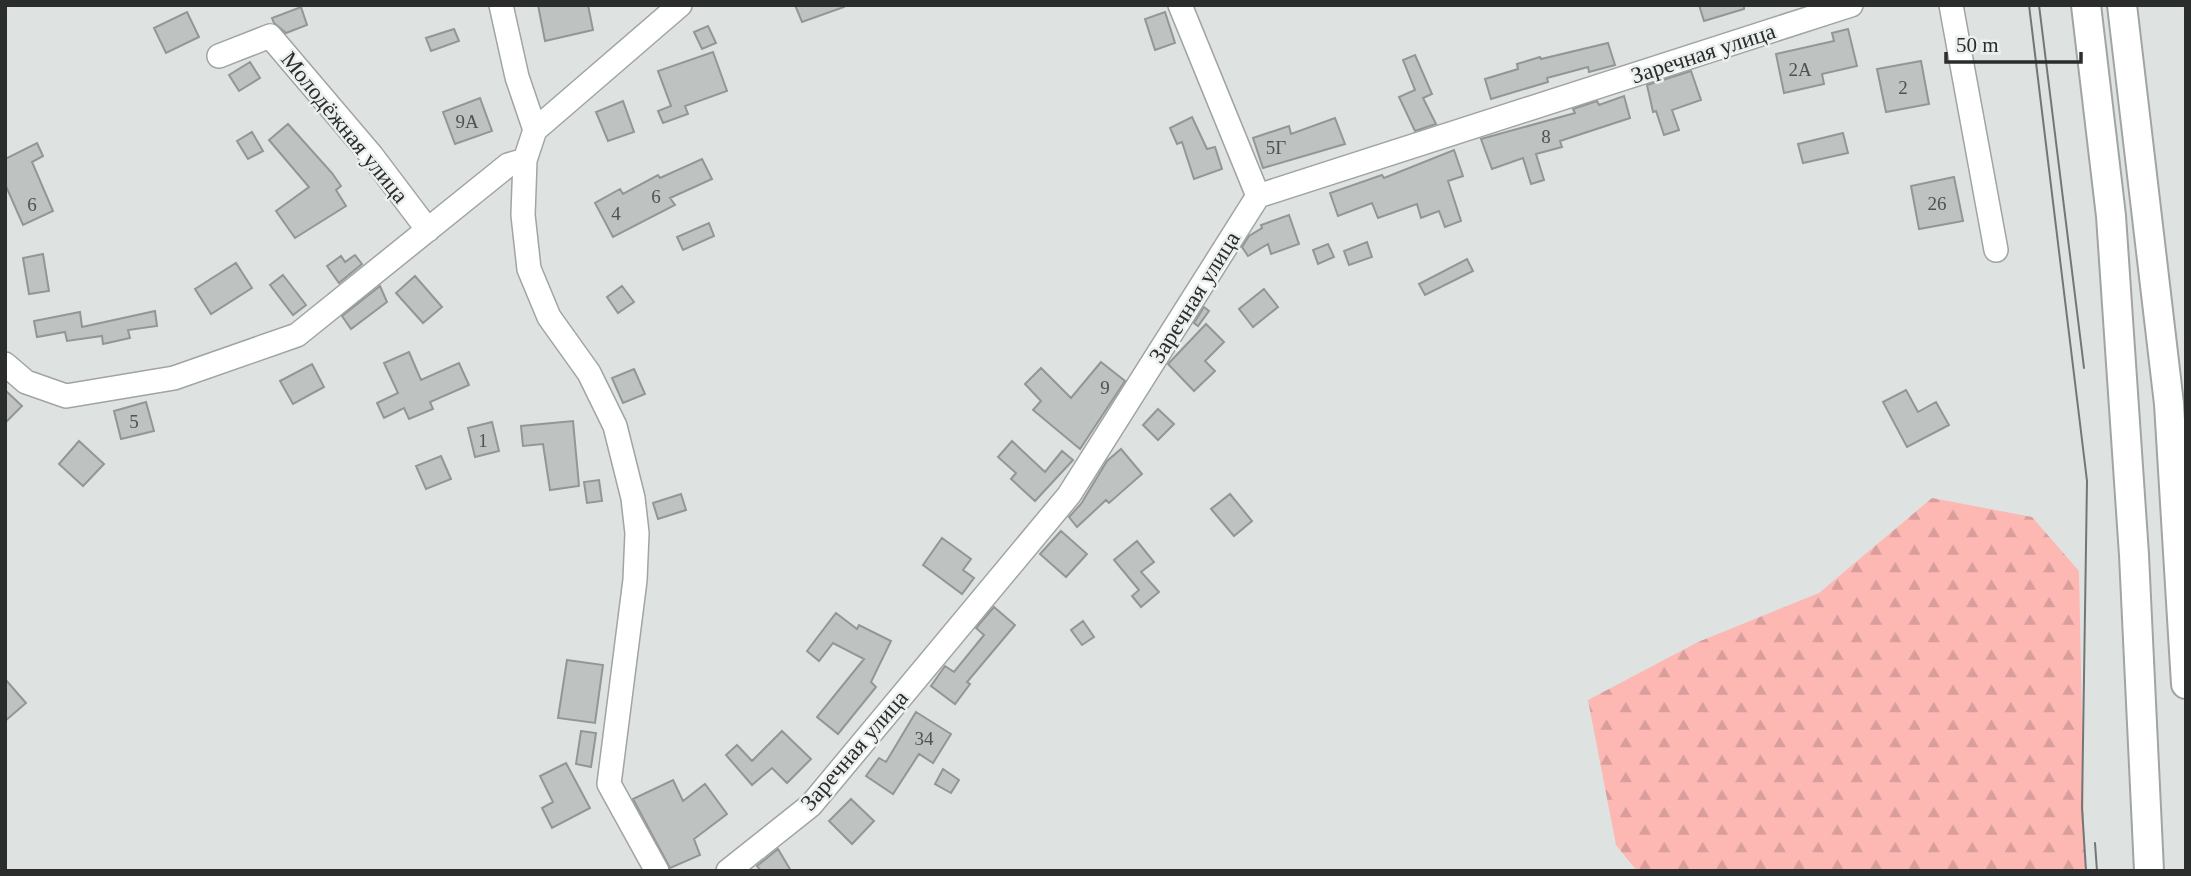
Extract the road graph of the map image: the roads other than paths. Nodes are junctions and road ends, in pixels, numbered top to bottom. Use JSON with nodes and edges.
{"nodes":[{"id":1,"x":501,"y":5,"type":"edge"},
{"id":2,"x":680,"y":5,"type":"edge"},
{"id":3,"x":1180,"y":5,"type":"edge"},
{"id":4,"x":1851,"y":5,"type":"edge"},
{"id":5,"x":1951,"y":5,"type":"edge"},
{"id":6,"x":2086,"y":5,"type":"edge"},
{"id":7,"x":2122,"y":5,"type":"edge"},
{"id":8,"x":219,"y":56,"type":"dead end"},
{"id":9,"x":535,"y":130,"type":"junction"},
{"id":10,"x":525,"y":160,"type":"junction"},
{"id":11,"x":1258,"y":196,"type":"junction"},
{"id":12,"x":428,"y":230,"type":"junction"},
{"id":13,"x":1996,"y":250,"type":"dead end"},
{"id":14,"x":5,"y":364,"type":"edge"},
{"id":15,"x":2186,"y":684,"type":"edge"},
{"id":16,"x":657,"y":871,"type":"edge"},
{"id":17,"x":728,"y":871,"type":"edge"},
{"id":18,"x":2149,"y":871,"type":"edge"}],
"edges":[{"from":1,"to":9,"type":"street"},
{"from":2,"to":9,"type":"street"},
{"from":3,"to":11,"type":"street"},
{"from":4,"to":11,"type":"street","name":"Заречная улица"},
{"from":5,"to":13,"type":"street"},
{"from":6,"to":18,"type":"main road"},
{"from":7,"to":15,"type":"main road"},
{"from":8,"to":12,"type":"street","name":"Молодёжная улица"},
{"from":9,"to":10,"type":"street"},
{"from":10,"to":12,"type":"street"},
{"from":10,"to":16,"type":"street"},
{"from":11,"to":17,"type":"street","name":"Заречная улица"},
{"from":12,"to":14,"type":"street"}]}
